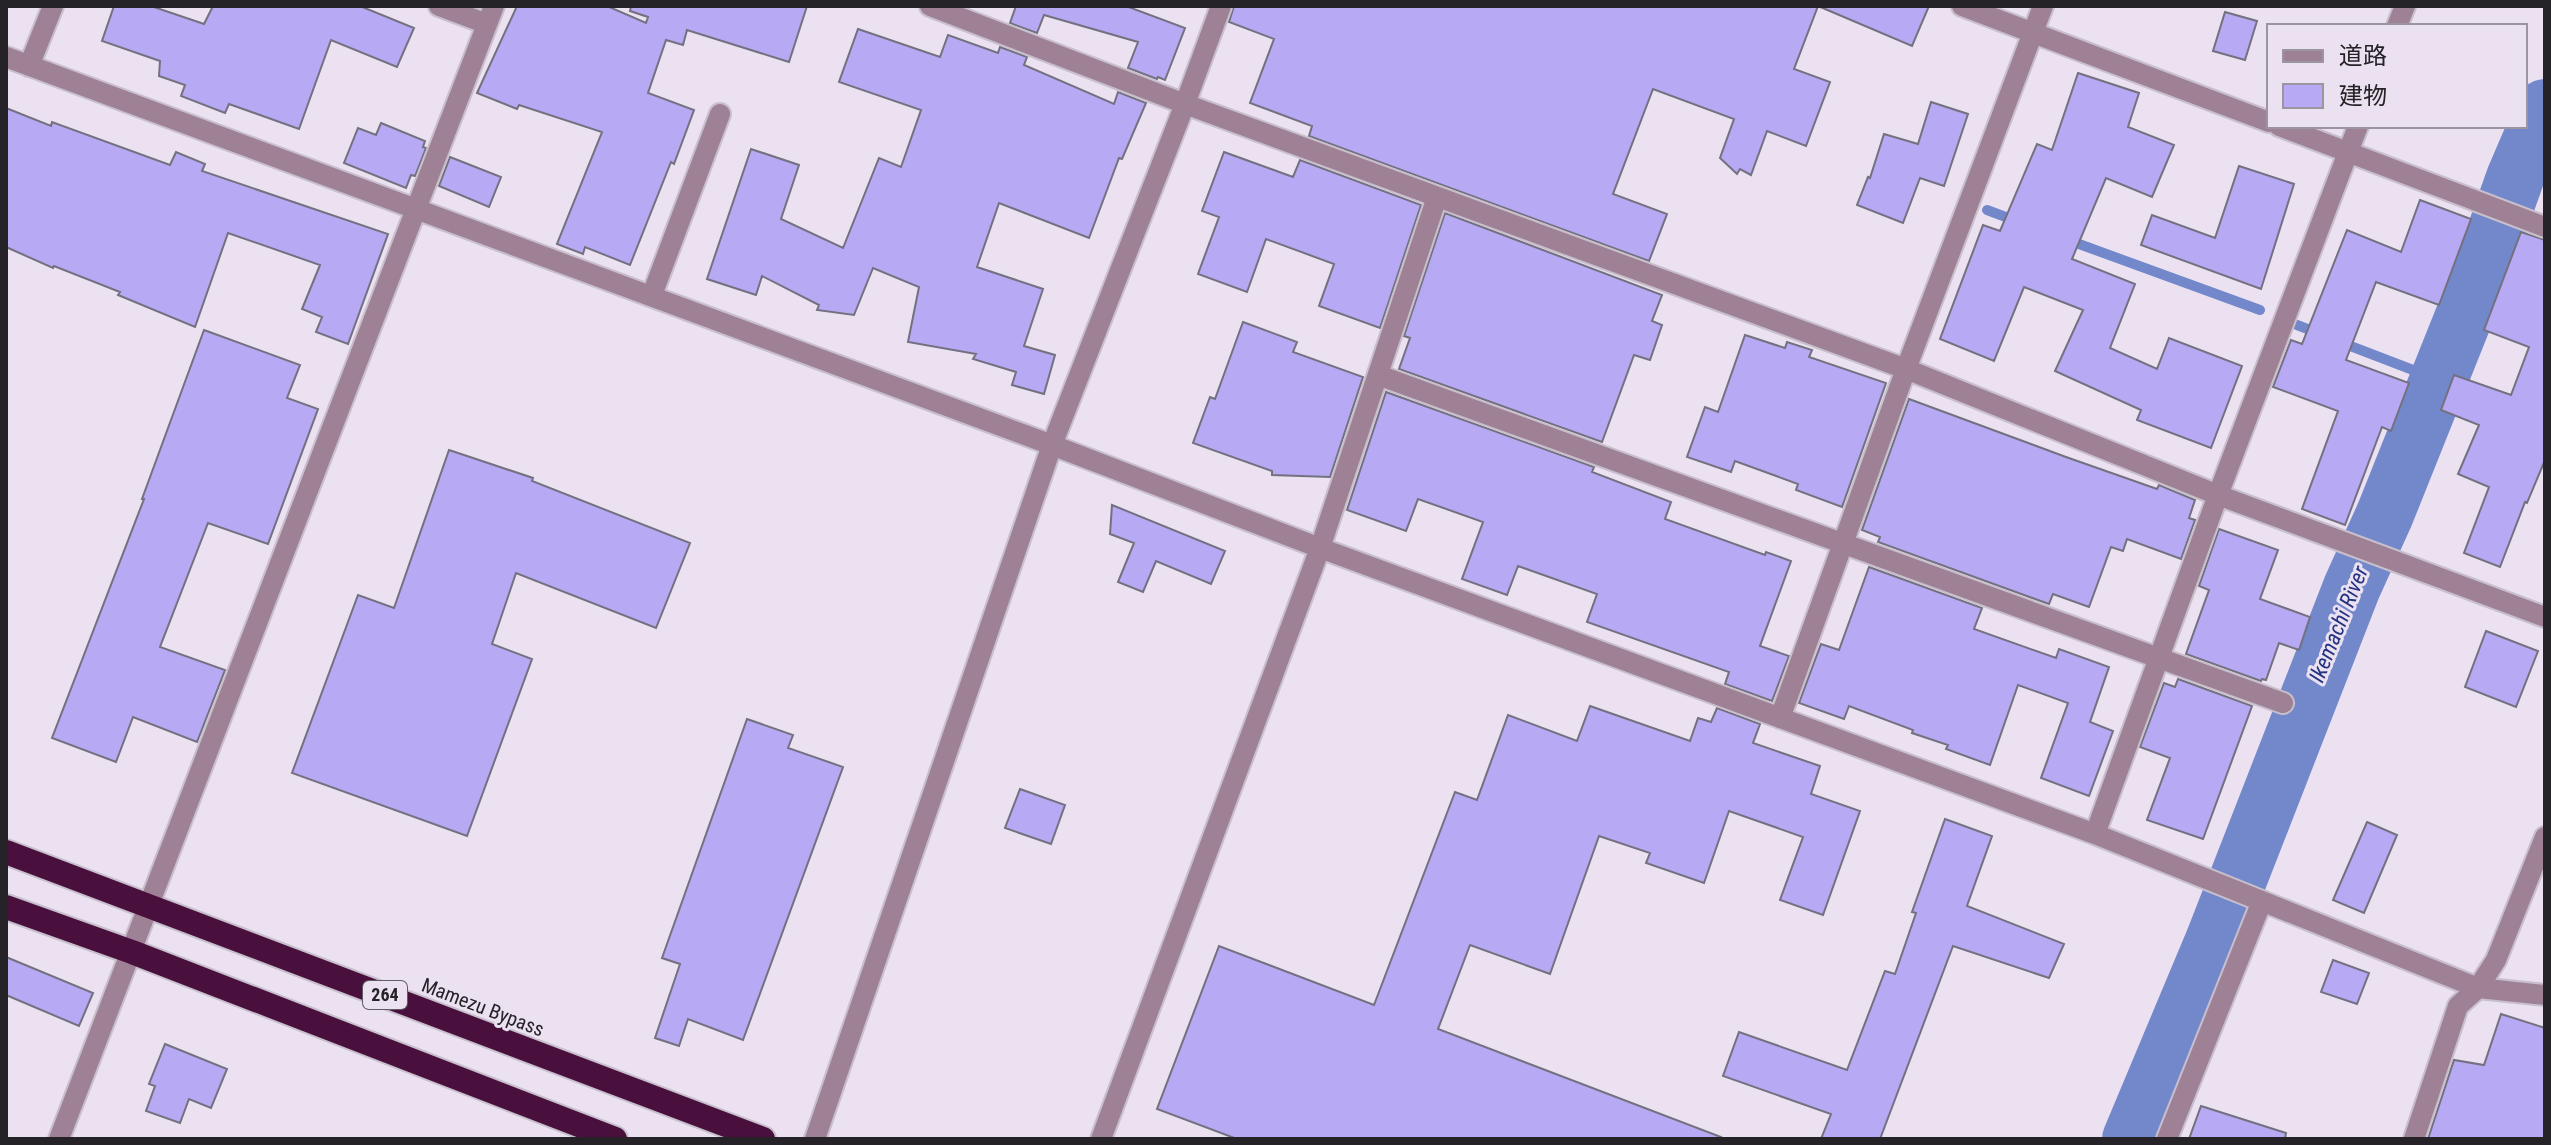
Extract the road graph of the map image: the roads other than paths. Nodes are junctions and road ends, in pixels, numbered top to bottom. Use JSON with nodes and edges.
{"nodes":[{"id":1,"x":53,"y":6,"type":"edge"},
{"id":2,"x":439,"y":6,"type":"edge"},
{"id":3,"x":930,"y":6,"type":"edge"},
{"id":4,"x":1221,"y":6,"type":"edge"},
{"id":5,"x":1962,"y":6,"type":"edge"},
{"id":6,"x":2043,"y":6,"type":"edge"},
{"id":7,"x":490,"y":15,"type":"edge"},
{"id":8,"x":2034,"y":33,"type":"junction"},
{"id":9,"x":6,"y":57,"type":"edge"},
{"id":10,"x":29,"y":66,"type":"junction"},
{"id":11,"x":1185,"y":104,"type":"junction"},
{"id":12,"x":720,"y":114,"type":"dead end"},
{"id":13,"x":2267,"y":121,"type":"edge"},
{"id":14,"x":2284,"y":128,"type":"edge"},
{"id":15,"x":2357,"y":128,"type":"edge"},
{"id":16,"x":2348,"y":152,"type":"junction"},
{"id":17,"x":1437,"y":197,"type":"junction"},
{"id":18,"x":417,"y":207,"type":"junction"},
{"id":19,"x":2545,"y":227,"type":"edge"},
{"id":20,"x":652,"y":295,"type":"junction"},
{"id":21,"x":1906,"y":369,"type":"junction"},
{"id":22,"x":1378,"y":375,"type":"junction"},
{"id":23,"x":1052,"y":445,"type":"junction"},
{"id":24,"x":2218,"y":495,"type":"junction"},
{"id":25,"x":1844,"y":542,"type":"junction"},
{"id":26,"x":1320,"y":548,"type":"junction"},
{"id":27,"x":2545,"y":617,"type":"edge"},
{"id":28,"x":2159,"y":657,"type":"junction"},
{"id":29,"x":2283,"y":703,"type":"dead end"},
{"id":30,"x":1780,"y":718,"type":"junction"},
{"id":31,"x":2095,"y":834,"type":"junction"},
{"id":32,"x":2545,"y":837,"type":"edge"},
{"id":33,"x":6,"y":852,"type":"edge"},
{"id":34,"x":2262,"y":901,"type":"junction"},
{"id":35,"x":150,"y":906,"type":"junction"},
{"id":36,"x":6,"y":907,"type":"edge"},
{"id":37,"x":132,"y":952,"type":"junction"},
{"id":38,"x":2478,"y":988,"type":"junction"},
{"id":39,"x":2545,"y":995,"type":"edge"},
{"id":40,"x":59,"y":1139,"type":"edge"},
{"id":41,"x":615,"y":1139,"type":"edge"},
{"id":42,"x":763,"y":1139,"type":"edge"},
{"id":43,"x":815,"y":1139,"type":"edge"},
{"id":44,"x":1101,"y":1139,"type":"edge"},
{"id":45,"x":2167,"y":1139,"type":"edge"},
{"id":46,"x":2414,"y":1139,"type":"edge"}],
"edges":[{"from":1,"to":10,"type":"street"},
{"from":2,"to":7,"type":"street"},
{"from":3,"to":11,"type":"street"},
{"from":4,"to":11,"type":"street"},
{"from":5,"to":8,"type":"street"},
{"from":6,"to":8,"type":"street"},
{"from":7,"to":18,"type":"street"},
{"from":8,"to":13,"type":"street"},
{"from":8,"to":21,"type":"street"},
{"from":9,"to":10,"type":"street"},
{"from":10,"to":18,"type":"street"},
{"from":11,"to":17,"type":"street"},
{"from":11,"to":23,"type":"street"},
{"from":12,"to":20,"type":"street"},
{"from":14,"to":16,"type":"street"},
{"from":15,"to":16,"type":"street"},
{"from":16,"to":19,"type":"street"},
{"from":16,"to":24,"type":"street"},
{"from":17,"to":21,"type":"street"},
{"from":17,"to":22,"type":"street"},
{"from":18,"to":20,"type":"street"},
{"from":18,"to":35,"type":"street"},
{"from":20,"to":23,"type":"street"},
{"from":21,"to":24,"type":"street"},
{"from":21,"to":25,"type":"street"},
{"from":22,"to":25,"type":"street"},
{"from":22,"to":26,"type":"street"},
{"from":23,"to":26,"type":"street"},
{"from":23,"to":43,"type":"street"},
{"from":24,"to":27,"type":"street"},
{"from":24,"to":28,"type":"street"},
{"from":25,"to":28,"type":"street"},
{"from":25,"to":30,"type":"street"},
{"from":26,"to":30,"type":"street"},
{"from":26,"to":44,"type":"street"},
{"from":28,"to":29,"type":"street"},
{"from":28,"to":31,"type":"street"},
{"from":30,"to":31,"type":"street"},
{"from":31,"to":34,"type":"street"},
{"from":32,"to":38,"type":"street"},
{"from":33,"to":35,"type":"highway","name":"Mamezu Bypass","number":"264"},
{"from":34,"to":38,"type":"street"},
{"from":34,"to":45,"type":"street"},
{"from":35,"to":37,"type":"street"},
{"from":35,"to":42,"type":"highway","name":"Mamezu Bypass","number":"264"},
{"from":36,"to":37,"type":"highway"},
{"from":37,"to":40,"type":"street"},
{"from":37,"to":41,"type":"highway"},
{"from":38,"to":39,"type":"street"},
{"from":38,"to":46,"type":"street"}]}
